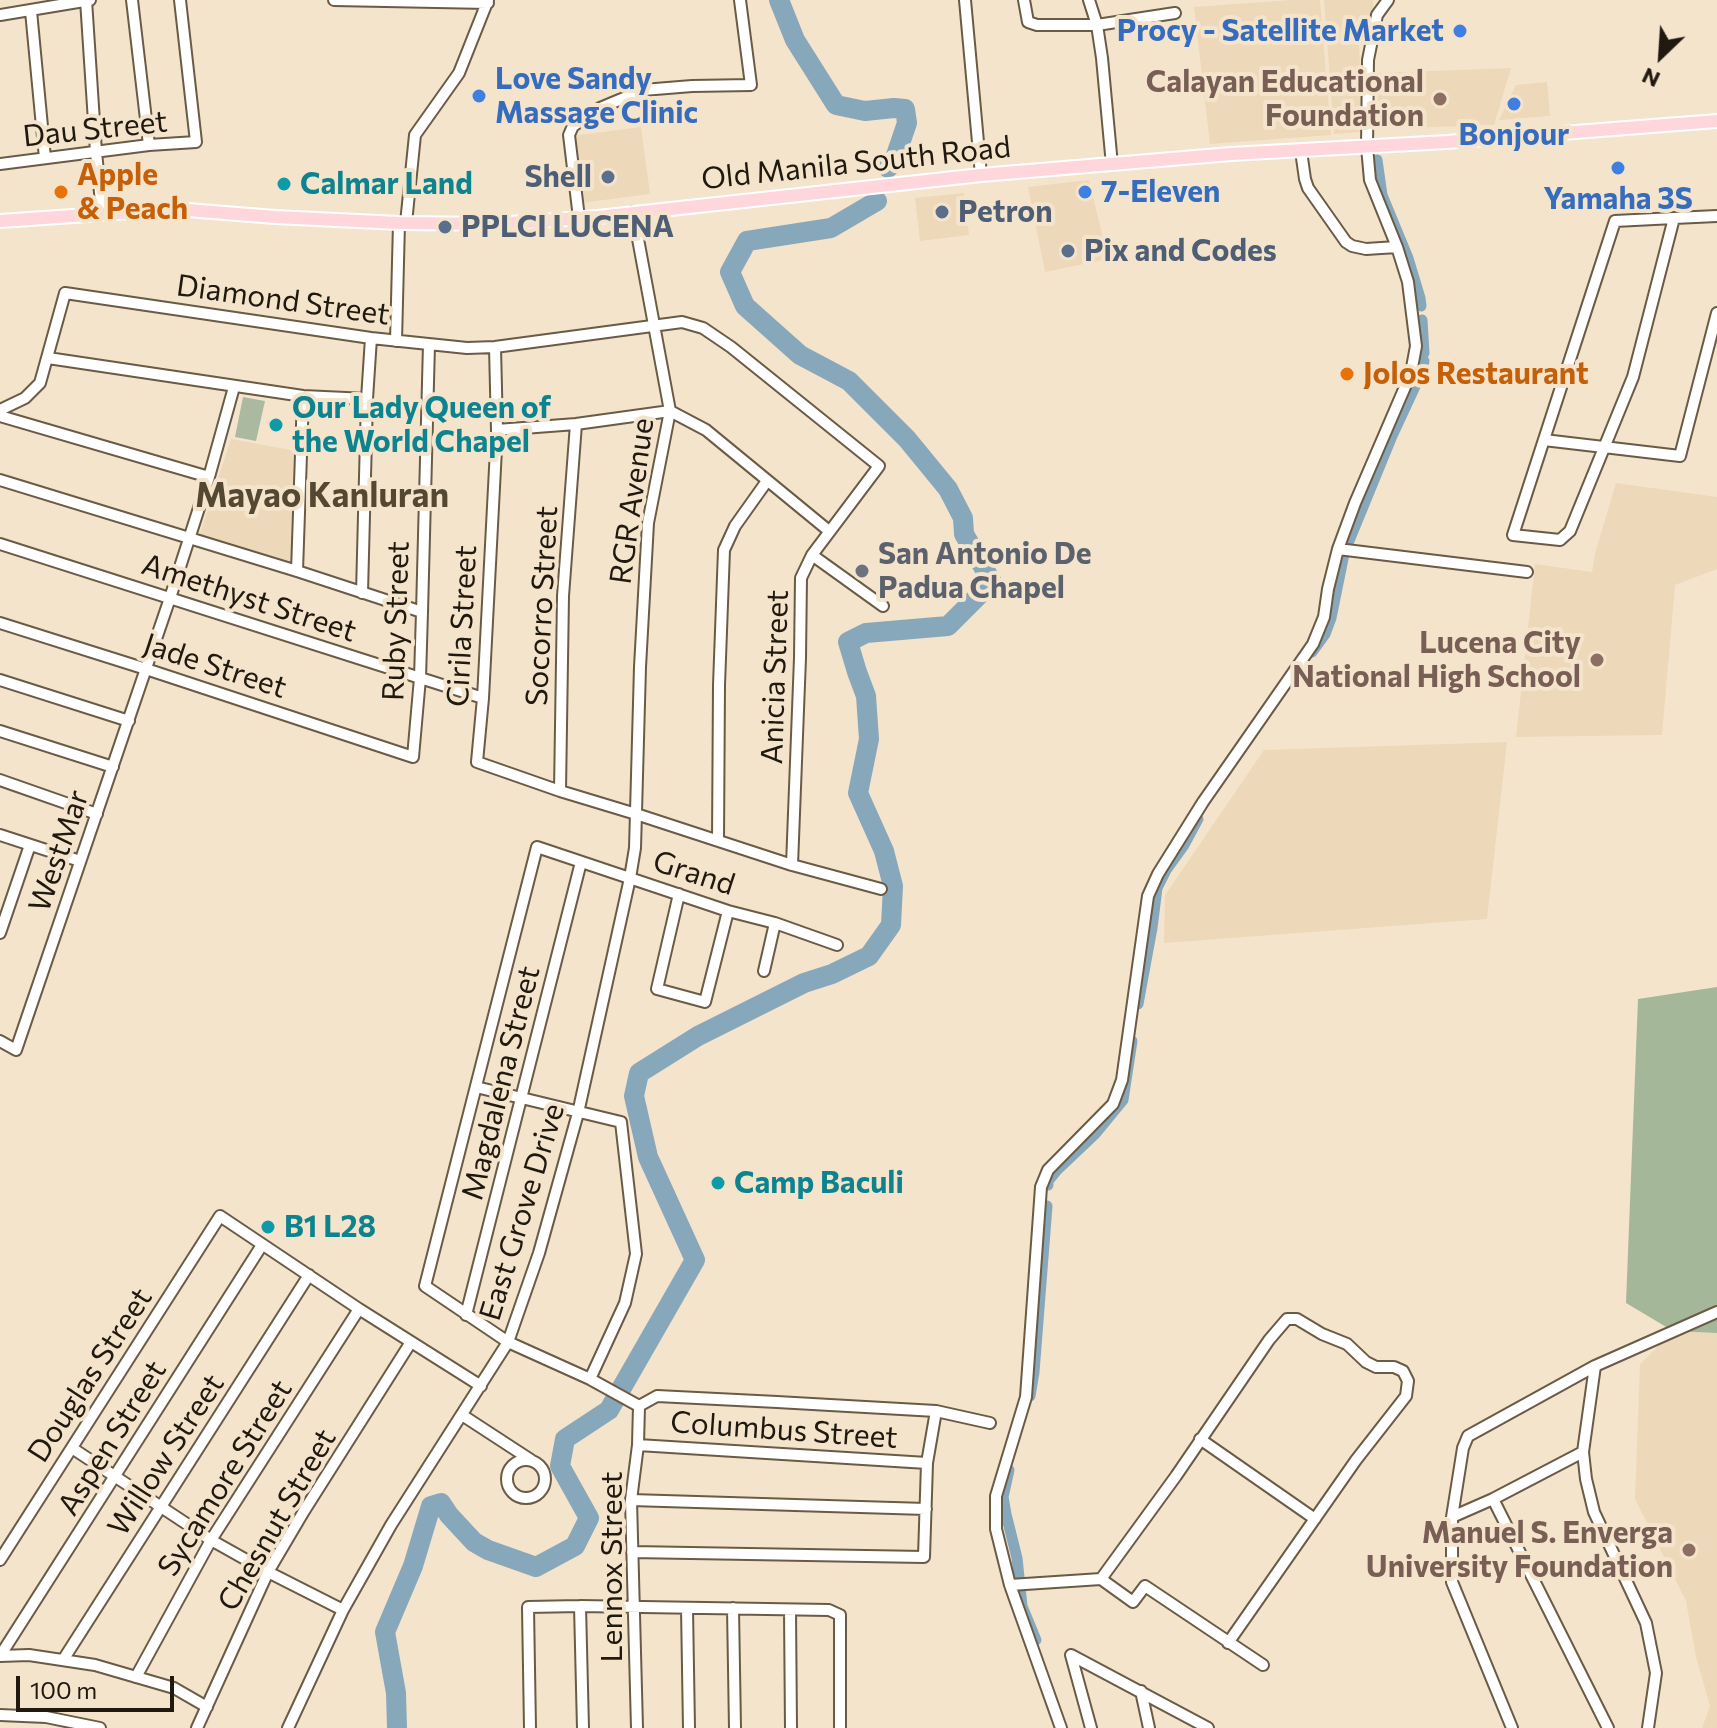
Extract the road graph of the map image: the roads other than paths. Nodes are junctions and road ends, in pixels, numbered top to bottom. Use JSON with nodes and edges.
{"nodes":[{"id":1,"x":87,"y":0,"type":"edge"},
{"id":2,"x":132,"y":0,"type":"edge"},
{"id":3,"x":180,"y":0,"type":"edge"},
{"id":4,"x":334,"y":0,"type":"edge"},
{"id":5,"x":740,"y":0,"type":"edge"},
{"id":6,"x":965,"y":0,"type":"edge"},
{"id":7,"x":1024,"y":0,"type":"edge"},
{"id":8,"x":1089,"y":0,"type":"edge"},
{"id":9,"x":1388,"y":0,"type":"edge"},
{"id":10,"x":488,"y":2,"type":"edge"},
{"id":11,"x":31,"y":11,"type":"junction"},
{"id":12,"x":1175,"y":13,"type":"dead end"},
{"id":13,"x":0,"y":15,"type":"edge"},
{"id":14,"x":1097,"y":25,"type":"junction"},
{"id":15,"x":1717,"y":121,"type":"edge"},
{"id":16,"x":149,"y":145,"type":"junction"},
{"id":17,"x":1367,"y":147,"type":"junction"},
{"id":18,"x":1301,"y":151,"type":"junction"},
{"id":19,"x":96,"y":152,"type":"junction"},
{"id":20,"x":45,"y":158,"type":"junction"},
{"id":21,"x":0,"y":164,"type":"edge"},
{"id":22,"x":1112,"y":165,"type":"junction"},
{"id":23,"x":981,"y":175,"type":"junction"},
{"id":24,"x":633,"y":212,"type":"junction"},
{"id":25,"x":102,"y":213,"type":"junction"},
{"id":26,"x":1717,"y":216,"type":"edge"},
{"id":27,"x":579,"y":218,"type":"junction"},
{"id":28,"x":1674,"y":218,"type":"junction"},
{"id":29,"x":0,"y":221,"type":"edge"},
{"id":30,"x":402,"y":223,"type":"junction"},
{"id":31,"x":1397,"y":247,"type":"junction"},
{"id":32,"x":1717,"y":313,"type":"edge"},
{"id":33,"x":655,"y":325,"type":"junction"},
{"id":34,"x":371,"y":338,"type":"junction"},
{"id":35,"x":396,"y":341,"type":"junction"},
{"id":36,"x":429,"y":344,"type":"junction"},
{"id":37,"x":495,"y":347,"type":"junction"},
{"id":38,"x":48,"y":358,"type":"junction"},
{"id":39,"x":234,"y":387,"type":"junction"},
{"id":40,"x":303,"y":396,"type":"junction"},
{"id":41,"x":367,"y":399,"type":"junction"},
{"id":42,"x":670,"y":411,"type":"junction"},
{"id":43,"x":0,"y":413,"type":"edge"},
{"id":44,"x":576,"y":424,"type":"junction"},
{"id":45,"x":497,"y":430,"type":"junction"},
{"id":46,"x":1544,"y":440,"type":"junction"},
{"id":47,"x":1604,"y":447,"type":"junction"},
{"id":48,"x":879,"y":466,"type":"joint"},
{"id":49,"x":209,"y":477,"type":"junction"},
{"id":50,"x":0,"y":480,"type":"edge"},
{"id":51,"x":767,"y":481,"type":"junction"},
{"id":52,"x":829,"y":531,"type":"junction"},
{"id":53,"x":190,"y":539,"type":"junction"},
{"id":54,"x":0,"y":544,"type":"edge"},
{"id":55,"x":1338,"y":549,"type":"junction"},
{"id":56,"x":812,"y":555,"type":"junction"},
{"id":57,"x":297,"y":571,"type":"junction"},
{"id":58,"x":1527,"y":572,"type":"dead end"},
{"id":59,"x":362,"y":593,"type":"junction"},
{"id":60,"x":170,"y":598,"type":"junction"},
{"id":61,"x":883,"y":606,"type":"dead end"},
{"id":62,"x":422,"y":612,"type":"junction"},
{"id":63,"x":0,"y":623,"type":"edge"},
{"id":64,"x":146,"y":669,"type":"junction"},
{"id":65,"x":420,"y":678,"type":"junction"},
{"id":66,"x":0,"y":680,"type":"edge"},
{"id":67,"x":483,"y":698,"type":"junction"},
{"id":68,"x":129,"y":721,"type":"junction"},
{"id":69,"x":0,"y":731,"type":"edge"},
{"id":70,"x":413,"y":757,"type":"joint"},
{"id":71,"x":113,"y":767,"type":"junction"},
{"id":72,"x":0,"y":780,"type":"edge"},
{"id":73,"x":560,"y":791,"type":"junction"},
{"id":74,"x":97,"y":814,"type":"junction"},
{"id":75,"x":636,"y":814,"type":"junction"},
{"id":76,"x":0,"y":835,"type":"edge"},
{"id":77,"x":718,"y":840,"type":"junction"},
{"id":78,"x":30,"y":845,"type":"junction"},
{"id":79,"x":635,"y":848,"type":"joint"},
{"id":80,"x":80,"y":861,"type":"junction"},
{"id":81,"x":581,"y":862,"type":"junction"},
{"id":82,"x":792,"y":865,"type":"junction"},
{"id":83,"x":630,"y":878,"type":"junction"},
{"id":84,"x":881,"y":889,"type":"dead end"},
{"id":85,"x":679,"y":894,"type":"junction"},
{"id":86,"x":728,"y":911,"type":"junction"},
{"id":87,"x":775,"y":923,"type":"junction"},
{"id":88,"x":0,"y":933,"type":"edge"},
{"id":89,"x":837,"y":945,"type":"dead end"},
{"id":90,"x":764,"y":971,"type":"dead end"},
{"id":91,"x":0,"y":1041,"type":"edge"},
{"id":92,"x":476,"y":1087,"type":"junction"},
{"id":93,"x":522,"y":1099,"type":"junction"},
{"id":94,"x":578,"y":1113,"type":"junction"},
{"id":95,"x":262,"y":1245,"type":"junction"},
{"id":96,"x":309,"y":1275,"type":"junction"},
{"id":97,"x":359,"y":1309,"type":"junction"},
{"id":98,"x":1717,"y":1312,"type":"edge"},
{"id":99,"x":466,"y":1315,"type":"junction"},
{"id":100,"x":411,"y":1342,"type":"junction"},
{"id":101,"x":508,"y":1342,"type":"junction"},
{"id":102,"x":1595,"y":1366,"type":"junction"},
{"id":103,"x":590,"y":1379,"type":"junction"},
{"id":104,"x":481,"y":1386,"type":"junction"},
{"id":105,"x":639,"y":1406,"type":"junction"},
{"id":106,"x":936,"y":1411,"type":"junction"},
{"id":107,"x":462,"y":1415,"type":"junction"},
{"id":108,"x":990,"y":1423,"type":"dead end"},
{"id":109,"x":1200,"y":1439,"type":"junction"},
{"id":110,"x":638,"y":1445,"type":"junction"},
{"id":111,"x":72,"y":1448,"type":"junction"},
{"id":112,"x":1583,"y":1452,"type":"junction"},
{"id":113,"x":534,"y":1462,"type":"dead end"},
{"id":114,"x":927,"y":1463,"type":"junction"},
{"id":115,"x":115,"y":1478,"type":"junction"},
{"id":116,"x":1493,"y":1499,"type":"junction"},
{"id":117,"x":631,"y":1500,"type":"junction"},
{"id":118,"x":161,"y":1508,"type":"junction"},
{"id":119,"x":926,"y":1509,"type":"junction"},
{"id":120,"x":1452,"y":1517,"type":"junction"},
{"id":121,"x":1315,"y":1519,"type":"junction"},
{"id":122,"x":211,"y":1540,"type":"junction"},
{"id":123,"x":632,"y":1552,"type":"junction"},
{"id":124,"x":0,"y":1560,"type":"edge"},
{"id":125,"x":268,"y":1572,"type":"junction"},
{"id":126,"x":1101,"y":1579,"type":"junction"},
{"id":127,"x":1010,"y":1585,"type":"junction"},
{"id":128,"x":580,"y":1606,"type":"junction"},
{"id":129,"x":633,"y":1607,"type":"junction"},
{"id":130,"x":687,"y":1608,"type":"junction"},
{"id":131,"x":733,"y":1608,"type":"junction"},
{"id":132,"x":343,"y":1610,"type":"junction"},
{"id":133,"x":790,"y":1610,"type":"junction"},
{"id":134,"x":1228,"y":1643,"type":"junction"},
{"id":135,"x":0,"y":1656,"type":"edge"},
{"id":136,"x":63,"y":1660,"type":"junction"},
{"id":137,"x":1263,"y":1665,"type":"dead end"},
{"id":138,"x":136,"y":1677,"type":"junction"},
{"id":139,"x":1141,"y":1691,"type":"junction"},
{"id":140,"x":207,"y":1707,"type":"junction"},
{"id":141,"x":0,"y":1715,"type":"edge"},
{"id":142,"x":100,"y":1728,"type":"edge"},
{"id":143,"x":197,"y":1728,"type":"edge"},
{"id":144,"x":288,"y":1728,"type":"edge"},
{"id":145,"x":530,"y":1728,"type":"edge"},
{"id":146,"x":583,"y":1728,"type":"edge"},
{"id":147,"x":637,"y":1728,"type":"edge"},
{"id":148,"x":689,"y":1728,"type":"edge"},
{"id":149,"x":735,"y":1728,"type":"edge"},
{"id":150,"x":791,"y":1728,"type":"edge"},
{"id":151,"x":840,"y":1728,"type":"edge"},
{"id":152,"x":1061,"y":1728,"type":"edge"},
{"id":153,"x":1091,"y":1728,"type":"edge"},
{"id":154,"x":1149,"y":1728,"type":"edge"},
{"id":155,"x":1208,"y":1728,"type":"edge"},
{"id":156,"x":1512,"y":1728,"type":"edge"},
{"id":157,"x":1608,"y":1728,"type":"edge"},
{"id":158,"x":1648,"y":1728,"type":"edge"}],
"edges":[{"from":1,"to":11,"type":"street"},
{"from":1,"to":19,"type":"street"},
{"from":2,"to":16,"type":"street"},
{"from":3,"to":16,"type":"street","name":"Dau Street"},
{"from":4,"to":10,"type":"street"},
{"from":5,"to":27,"type":"street"},
{"from":6,"to":23,"type":"street"},
{"from":7,"to":14,"type":"street"},
{"from":8,"to":14,"type":"street"},
{"from":9,"to":17,"type":"street"},
{"from":10,"to":30,"type":"street"},
{"from":11,"to":13,"type":"street"},
{"from":11,"to":20,"type":"street"},
{"from":12,"to":14,"type":"street"},
{"from":14,"to":22,"type":"street"},
{"from":15,"to":17,"type":"main road","name":"Old Manila South Road"},
{"from":16,"to":19,"type":"street","name":"Dau Street"},
{"from":17,"to":18,"type":"main road","name":"Old Manila South Road"},
{"from":17,"to":31,"type":"street"},
{"from":18,"to":22,"type":"main road","name":"Old Manila South Road"},
{"from":18,"to":31,"type":"street"},
{"from":19,"to":20,"type":"street","name":"Dau Street"},
{"from":19,"to":25,"type":"street"},
{"from":20,"to":21,"type":"street","name":"Dau Street"},
{"from":22,"to":23,"type":"main road","name":"Old Manila South Road"},
{"from":23,"to":24,"type":"main road","name":"Old Manila South Road"},
{"from":24,"to":27,"type":"main road","name":"Old Manila South Road"},
{"from":24,"to":33,"type":"street","name":"RGR Avenue"},
{"from":25,"to":29,"type":"main road","name":"Old Manila South Road"},
{"from":25,"to":30,"type":"main road","name":"Old Manila South Road"},
{"from":26,"to":28,"type":"street"},
{"from":27,"to":30,"type":"main road","name":"Old Manila South Road"},
{"from":28,"to":46,"type":"street"},
{"from":28,"to":47,"type":"street"},
{"from":30,"to":35,"type":"street"},
{"from":31,"to":55,"type":"street"},
{"from":32,"to":47,"type":"street"},
{"from":33,"to":37,"type":"street","name":"Diamond Street"},
{"from":33,"to":42,"type":"street","name":"RGR Avenue"},
{"from":33,"to":48,"type":"street","name":"Diamond Street"},
{"from":34,"to":35,"type":"street","name":"Diamond Street"},
{"from":34,"to":38,"type":"street","name":"Diamond Street"},
{"from":34,"to":41,"type":"street"},
{"from":35,"to":36,"type":"street","name":"Diamond Street"},
{"from":36,"to":37,"type":"street","name":"Diamond Street"},
{"from":36,"to":62,"type":"street","name":"Ruby Street"},
{"from":37,"to":45,"type":"street","name":"Cirila Street"},
{"from":38,"to":39,"type":"street"},
{"from":38,"to":43,"type":"street"},
{"from":39,"to":40,"type":"street"},
{"from":39,"to":49,"type":"street","name":"WestMar"},
{"from":40,"to":41,"type":"street"},
{"from":40,"to":57,"type":"street"},
{"from":41,"to":59,"type":"street"},
{"from":42,"to":44,"type":"street"},
{"from":42,"to":51,"type":"street"},
{"from":42,"to":75,"type":"street","name":"RGR Avenue"},
{"from":43,"to":49,"type":"street"},
{"from":44,"to":45,"type":"street"},
{"from":44,"to":73,"type":"street","name":"Socorro Street"},
{"from":45,"to":67,"type":"street","name":"Cirila Street"},
{"from":46,"to":47,"type":"street"},
{"from":46,"to":47,"type":"street"},
{"from":48,"to":52,"type":"street","name":"Anicia Street"},
{"from":49,"to":53,"type":"street","name":"WestMar"},
{"from":50,"to":53,"type":"street"},
{"from":51,"to":52,"type":"street"},
{"from":51,"to":77,"type":"street"},
{"from":52,"to":56,"type":"street","name":"Anicia Street"},
{"from":53,"to":57,"type":"street"},
{"from":53,"to":60,"type":"street","name":"WestMar"},
{"from":54,"to":60,"type":"street","name":"Amethyst Street"},
{"from":55,"to":58,"type":"street"},
{"from":55,"to":127,"type":"street"},
{"from":56,"to":61,"type":"street"},
{"from":56,"to":82,"type":"street","name":"Anicia Street"},
{"from":57,"to":59,"type":"street"},
{"from":59,"to":62,"type":"street"},
{"from":60,"to":64,"type":"street","name":"WestMar"},
{"from":60,"to":65,"type":"street","name":"Amethyst Street"},
{"from":62,"to":65,"type":"street","name":"Ruby Street"},
{"from":63,"to":64,"type":"street","name":"Jade Street"},
{"from":64,"to":68,"type":"street","name":"WestMar"},
{"from":64,"to":70,"type":"street","name":"Jade Street"},
{"from":65,"to":67,"type":"street","name":"Amethyst Street"},
{"from":65,"to":70,"type":"street","name":"Ruby Street"},
{"from":66,"to":68,"type":"street"},
{"from":67,"to":73,"type":"street","name":"Cirila Street"},
{"from":68,"to":71,"type":"street","name":"WestMar"},
{"from":69,"to":71,"type":"street"},
{"from":71,"to":74,"type":"street","name":"WestMar"},
{"from":72,"to":74,"type":"street"},
{"from":73,"to":75,"type":"street"},
{"from":74,"to":80,"type":"street","name":"WestMar"},
{"from":75,"to":77,"type":"street"},
{"from":75,"to":79,"type":"street","name":"RGR Avenue"},
{"from":76,"to":78,"type":"street"},
{"from":77,"to":82,"type":"street"},
{"from":78,"to":80,"type":"street"},
{"from":78,"to":88,"type":"street"},
{"from":79,"to":83,"type":"street","name":"East Grove Drive"},
{"from":80,"to":91,"type":"street","name":"WestMar"},
{"from":81,"to":83,"type":"street","name":"Grand"},
{"from":81,"to":92,"type":"street","name":"Grand"},
{"from":81,"to":93,"type":"street","name":"Magdalena Street"},
{"from":82,"to":84,"type":"street"},
{"from":83,"to":85,"type":"street","name":"Grand"},
{"from":83,"to":94,"type":"street","name":"East Grove Drive"},
{"from":85,"to":86,"type":"street","name":"Grand"},
{"from":85,"to":86,"type":"street"},
{"from":86,"to":87,"type":"street","name":"Grand"},
{"from":87,"to":89,"type":"street","name":"Grand"},
{"from":87,"to":90,"type":"street"},
{"from":92,"to":93,"type":"street"},
{"from":92,"to":99,"type":"street"},
{"from":93,"to":94,"type":"street"},
{"from":93,"to":99,"type":"street","name":"Magdalena Street"},
{"from":94,"to":101,"type":"street","name":"East Grove Drive"},
{"from":94,"to":103,"type":"street"},
{"from":95,"to":96,"type":"street"},
{"from":95,"to":111,"type":"street","name":"Douglas Street"},
{"from":95,"to":115,"type":"street","name":"Aspen Street"},
{"from":96,"to":97,"type":"street"},
{"from":96,"to":118,"type":"street","name":"Willow Street"},
{"from":97,"to":100,"type":"street"},
{"from":97,"to":122,"type":"street","name":"Sycamore Street"},
{"from":98,"to":102,"type":"street"},
{"from":99,"to":101,"type":"street"},
{"from":100,"to":104,"type":"street"},
{"from":100,"to":125,"type":"street","name":"Chesnut Street"},
{"from":101,"to":103,"type":"street"},
{"from":101,"to":104,"type":"street","name":"East Grove Drive"},
{"from":102,"to":112,"type":"street"},
{"from":102,"to":120,"type":"street"},
{"from":103,"to":105,"type":"street"},
{"from":104,"to":107,"type":"street","name":"East Grove Drive"},
{"from":105,"to":106,"type":"street"},
{"from":105,"to":110,"type":"street","name":"Lennox Street"},
{"from":106,"to":108,"type":"street"},
{"from":106,"to":114,"type":"street"},
{"from":107,"to":113,"type":"street"},
{"from":107,"to":132,"type":"street","name":"East Grove Drive"},
{"from":109,"to":121,"type":"street"},
{"from":109,"to":121,"type":"street"},
{"from":109,"to":126,"type":"street"},
{"from":110,"to":114,"type":"street","name":"Columbus Street"},
{"from":110,"to":117,"type":"street","name":"Lennox Street"},
{"from":111,"to":115,"type":"street"},
{"from":111,"to":124,"type":"street","name":"Douglas Street"},
{"from":112,"to":116,"type":"street"},
{"from":112,"to":158,"type":"street"},
{"from":114,"to":119,"type":"street"},
{"from":115,"to":118,"type":"street"},
{"from":115,"to":135,"type":"street","name":"Aspen Street"},
{"from":116,"to":120,"type":"street"},
{"from":116,"to":157,"type":"street"},
{"from":117,"to":119,"type":"street"},
{"from":117,"to":123,"type":"street","name":"Lennox Street"},
{"from":118,"to":122,"type":"street"},
{"from":118,"to":136,"type":"street","name":"Willow Street"},
{"from":119,"to":123,"type":"street"},
{"from":120,"to":156,"type":"street"},
{"from":121,"to":134,"type":"street"},
{"from":122,"to":125,"type":"street"},
{"from":122,"to":138,"type":"street","name":"Sycamore Street"},
{"from":123,"to":129,"type":"street","name":"Lennox Street"},
{"from":125,"to":132,"type":"street"},
{"from":125,"to":140,"type":"street","name":"Chesnut Street"},
{"from":126,"to":127,"type":"street"},
{"from":126,"to":134,"type":"street"},
{"from":127,"to":152,"type":"street"},
{"from":128,"to":129,"type":"street"},
{"from":128,"to":145,"type":"street"},
{"from":128,"to":146,"type":"street"},
{"from":129,"to":130,"type":"street"},
{"from":129,"to":147,"type":"street","name":"Lennox Street"},
{"from":130,"to":131,"type":"street"},
{"from":130,"to":148,"type":"street"},
{"from":131,"to":133,"type":"street"},
{"from":131,"to":149,"type":"street"},
{"from":132,"to":144,"type":"street","name":"East Grove Drive"},
{"from":133,"to":150,"type":"street"},
{"from":133,"to":151,"type":"street"},
{"from":134,"to":137,"type":"street"},
{"from":135,"to":136,"type":"street"},
{"from":136,"to":138,"type":"street"},
{"from":138,"to":140,"type":"street"},
{"from":139,"to":153,"type":"street"},
{"from":139,"to":154,"type":"street"},
{"from":139,"to":155,"type":"street"},
{"from":140,"to":143,"type":"street","name":"Chesnut Street"},
{"from":141,"to":142,"type":"street"}]}
